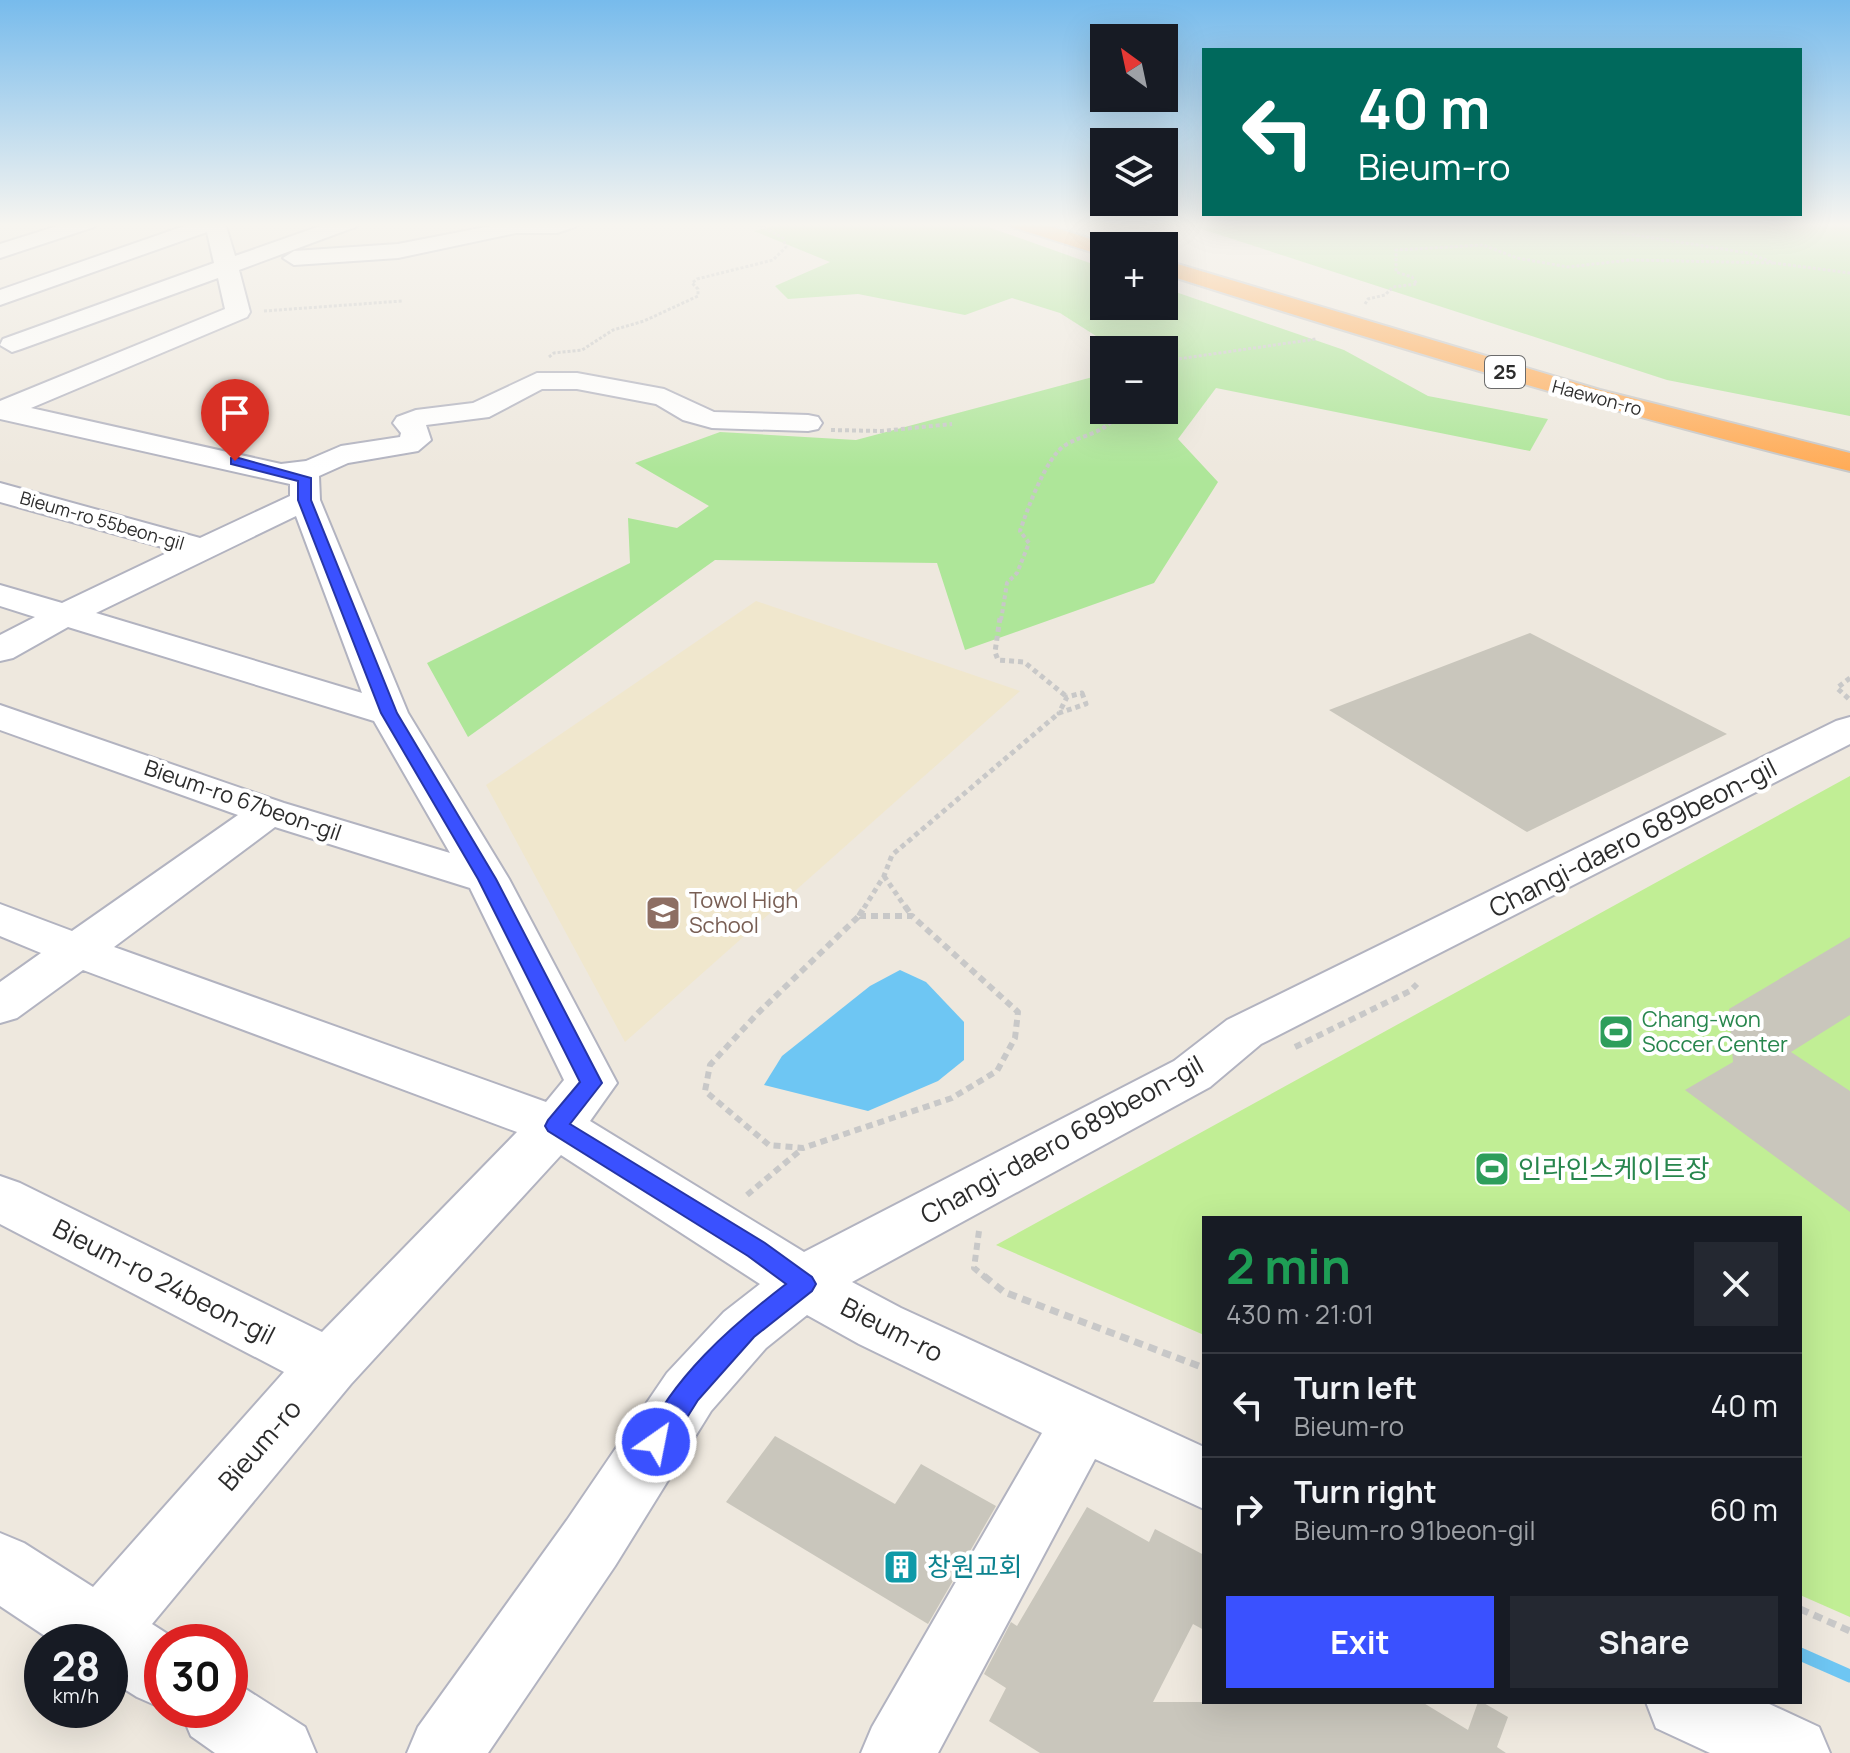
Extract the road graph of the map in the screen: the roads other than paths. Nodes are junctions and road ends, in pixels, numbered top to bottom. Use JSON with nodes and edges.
{"nodes":[{"id":1,"x":113,"y":305,"type":"edge"},
{"id":2,"x":236,"y":305,"type":"edge"},
{"id":3,"x":1285,"y":305,"type":"edge"},
{"id":4,"x":1310,"y":305,"type":"edge"},
{"id":5,"x":6,"y":343,"type":"edge"},
{"id":6,"x":108,"y":366,"type":"junction"},
{"id":7,"x":1,"y":410,"type":"edge"},
{"id":8,"x":808,"y":423,"type":"dead end"},
{"id":9,"x":438,"y":445,"type":"dead end"},
{"id":10,"x":375,"y":452,"type":"junction"},
{"id":11,"x":1850,"y":453,"type":"edge"},
{"id":12,"x":1850,"y":462,"type":"edge"},
{"id":13,"x":300,"y":480,"type":"junction"},
{"id":14,"x":0,"y":492,"type":"edge"},
{"id":15,"x":205,"y":549,"type":"junction"},
{"id":16,"x":0,"y":595,"type":"edge"},
{"id":17,"x":64,"y":615,"type":"junction"},
{"id":18,"x":0,"y":650,"type":"edge"},
{"id":19,"x":389,"y":713,"type":"junction"},
{"id":20,"x":0,"y":717,"type":"edge"},
{"id":21,"x":1850,"y":729,"type":"edge"},
{"id":22,"x":269,"y":812,"type":"junction"},
{"id":23,"x":487,"y":879,"type":"junction"},
{"id":24,"x":0,"y":919,"type":"edge"},
{"id":25,"x":76,"y":950,"type":"junction"},
{"id":26,"x":0,"y":1006,"type":"edge"},
{"id":27,"x":556,"y":1126,"type":"junction"},
{"id":28,"x":0,"y":1198,"type":"edge"},
{"id":29,"x":804,"y":1284,"type":"junction"},
{"id":30,"x":329,"y":1365,"type":"junction"},
{"id":31,"x":1082,"y":1422,"type":"junction"},
{"id":32,"x":1202,"y":1478,"type":"edge"},
{"id":33,"x":0,"y":1566,"type":"edge"},
{"id":34,"x":92,"y":1624,"type":"edge"},
{"id":35,"x":107,"y":1624,"type":"edge"},
{"id":36,"x":1686,"y":1704,"type":"edge"},
{"id":37,"x":243,"y":1728,"type":"edge"},
{"id":38,"x":913,"y":1748,"type":"edge"},
{"id":39,"x":279,"y":1753,"type":"edge"},
{"id":40,"x":444,"y":1753,"type":"edge"},
{"id":41,"x":1793,"y":1753,"type":"edge"}],
"edges":[{"from":1,"to":5,"type":"street"},
{"from":2,"to":6,"type":"street"},
{"from":3,"to":12,"type":"highway","name":"Haewon-ro","number":"25"},
{"from":4,"to":11,"type":"highway","name":"Haewon-ro","number":"25"},
{"from":5,"to":6,"type":"street"},
{"from":6,"to":7,"type":"street"},
{"from":7,"to":13,"type":"street"},
{"from":8,"to":10,"type":"street"},
{"from":9,"to":10,"type":"street"},
{"from":10,"to":13,"type":"street"},
{"from":13,"to":15,"type":"street"},
{"from":13,"to":19,"type":"street"},
{"from":14,"to":15,"type":"street","name":"Bieum-ro 55beon-gil"},
{"from":15,"to":17,"type":"street"},
{"from":16,"to":17,"type":"street"},
{"from":17,"to":18,"type":"street"},
{"from":17,"to":19,"type":"street"},
{"from":19,"to":23,"type":"street"},
{"from":20,"to":22,"type":"street","name":"Bieum-ro 67beon-gil"},
{"from":21,"to":29,"type":"street","name":"Changi-daero 689beon-gil"},
{"from":22,"to":23,"type":"street","name":"Bieum-ro 67beon-gil"},
{"from":22,"to":25,"type":"street"},
{"from":23,"to":27,"type":"street"},
{"from":24,"to":25,"type":"street","name":"Bieum-ro"},
{"from":25,"to":26,"type":"street"},
{"from":25,"to":27,"type":"street","name":"Bieum-ro"},
{"from":27,"to":29,"type":"street","name":"Bieum-ro"},
{"from":27,"to":30,"type":"street","name":"Bieum-ro"},
{"from":28,"to":30,"type":"street","name":"Bieum-ro 24beon-gil"},
{"from":29,"to":31,"type":"street","name":"Bieum-ro"},
{"from":29,"to":40,"type":"street","name":"Changi-daero 689beon-gil"},
{"from":30,"to":35,"type":"street","name":"Bieum-ro"},
{"from":31,"to":32,"type":"street","name":"Bieum-ro"},
{"from":31,"to":38,"type":"street"},
{"from":33,"to":34,"type":"street"},
{"from":36,"to":41,"type":"street"},
{"from":37,"to":39,"type":"street"}]}
